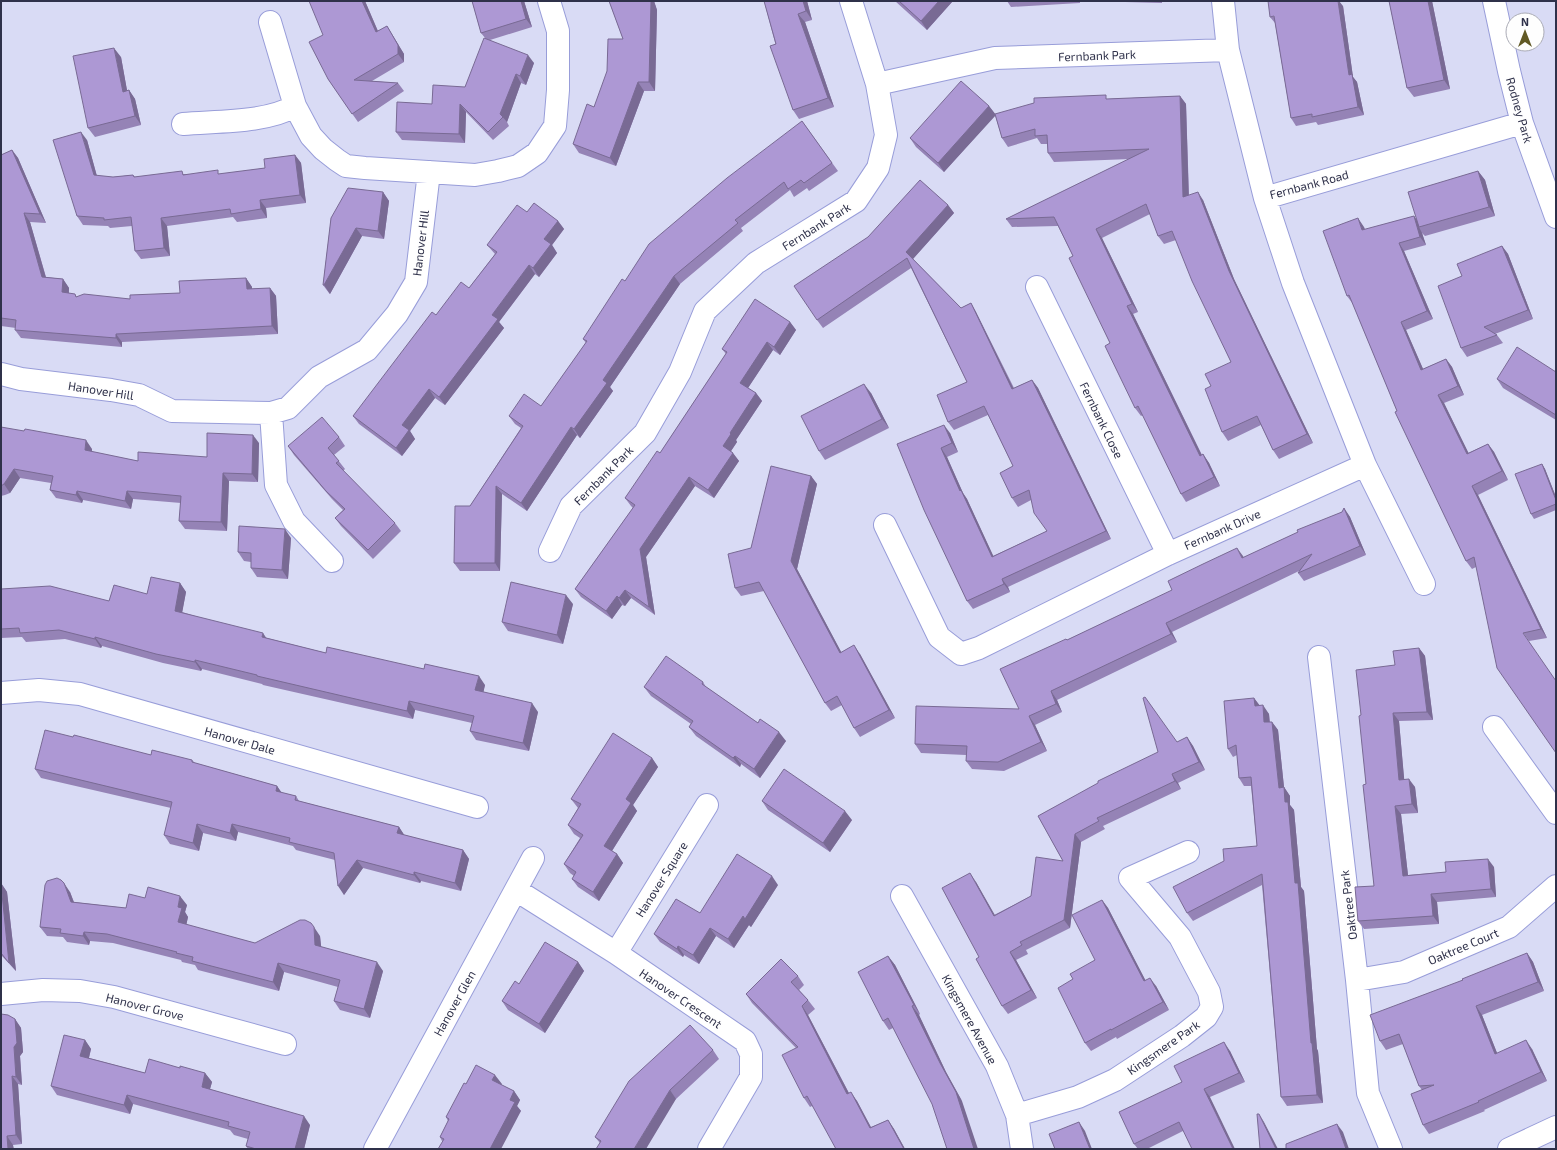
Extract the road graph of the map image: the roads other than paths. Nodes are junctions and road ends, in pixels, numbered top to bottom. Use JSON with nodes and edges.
{"nodes":[{"id":1,"x":549,"y":1,"type":"edge"},
{"id":2,"x":851,"y":1,"type":"edge"},
{"id":3,"x":1223,"y":1,"type":"edge"},
{"id":4,"x":1494,"y":1,"type":"edge"},
{"id":5,"x":270,"y":22,"type":"dead end"},
{"id":6,"x":1228,"y":50,"type":"junction"},
{"id":7,"x":877,"y":84,"type":"junction"},
{"id":8,"x":295,"y":106,"type":"junction"},
{"id":9,"x":1522,"y":123,"type":"junction"},
{"id":10,"x":183,"y":124,"type":"dead end"},
{"id":11,"x":429,"y":172,"type":"junction"},
{"id":12,"x":1265,"y":198,"type":"junction"},
{"id":13,"x":1556,"y":217,"type":"edge"},
{"id":14,"x":1037,"y":287,"type":"dead end"},
{"id":15,"x":1,"y":374,"type":"edge"},
{"id":16,"x":271,"y":413,"type":"junction"},
{"id":17,"x":1364,"y":465,"type":"junction"},
{"id":18,"x":885,"y":525,"type":"dead end"},
{"id":19,"x":550,"y":552,"type":"dead end"},
{"id":20,"x":1168,"y":554,"type":"junction"},
{"id":21,"x":332,"y":560,"type":"dead end"},
{"id":22,"x":1424,"y":584,"type":"dead end"},
{"id":23,"x":1319,"y":657,"type":"dead end"},
{"id":24,"x":1,"y":693,"type":"edge"},
{"id":25,"x":1494,"y":727,"type":"dead end"},
{"id":26,"x":706,"y":806,"type":"dead end"},
{"id":27,"x":477,"y":807,"type":"dead end"},
{"id":28,"x":1556,"y":813,"type":"edge"},
{"id":29,"x":1188,"y":852,"type":"dead end"},
{"id":30,"x":533,"y":858,"type":"dead end"},
{"id":31,"x":1556,"y":886,"type":"edge"},
{"id":32,"x":516,"y":890,"type":"junction"},
{"id":33,"x":902,"y":896,"type":"dead end"},
{"id":34,"x":616,"y":953,"type":"junction"},
{"id":35,"x":1358,"y":980,"type":"junction"},
{"id":36,"x":1,"y":994,"type":"edge"},
{"id":37,"x":285,"y":1044,"type":"dead end"},
{"id":38,"x":1018,"y":1115,"type":"junction"},
{"id":39,"x":1556,"y":1127,"type":"edge"},
{"id":40,"x":375,"y":1149,"type":"edge"},
{"id":41,"x":710,"y":1149,"type":"edge"},
{"id":42,"x":1022,"y":1149,"type":"edge"},
{"id":43,"x":1391,"y":1149,"type":"edge"},
{"id":44,"x":1509,"y":1149,"type":"edge"}],
"edges":[{"from":1,"to":11,"type":"street"},
{"from":2,"to":7,"type":"street"},
{"from":3,"to":6,"type":"street","name":"Fernbank Road"},
{"from":4,"to":9,"type":"street","name":"Rodney Park"},
{"from":5,"to":8,"type":"street"},
{"from":6,"to":7,"type":"street","name":"Fernbank Park"},
{"from":6,"to":12,"type":"street","name":"Fernbank Road"},
{"from":7,"to":19,"type":"street","name":"Fernbank Park"},
{"from":8,"to":10,"type":"street"},
{"from":8,"to":11,"type":"street"},
{"from":9,"to":12,"type":"street","name":"Fernbank Road"},
{"from":9,"to":13,"type":"street","name":"Rodney Park"},
{"from":11,"to":16,"type":"street","name":"Hanover Hill"},
{"from":12,"to":17,"type":"street"},
{"from":14,"to":20,"type":"street","name":"Fernbank Close"},
{"from":15,"to":16,"type":"street","name":"Hanover Hill"},
{"from":16,"to":21,"type":"street"},
{"from":17,"to":20,"type":"street","name":"Fernbank Drive"},
{"from":17,"to":22,"type":"street"},
{"from":18,"to":20,"type":"street","name":"Fernbank Drive"},
{"from":23,"to":35,"type":"street","name":"Oaktree Park"},
{"from":24,"to":27,"type":"street","name":"Hanover Dale"},
{"from":25,"to":28,"type":"street"},
{"from":26,"to":34,"type":"street","name":"Hanover Square"},
{"from":29,"to":38,"type":"street","name":"Kingsmere Park"},
{"from":30,"to":32,"type":"street","name":"Hanover Glen"},
{"from":31,"to":35,"type":"street","name":"Oaktree Court"},
{"from":32,"to":34,"type":"street","name":"Hanover Crescent"},
{"from":32,"to":40,"type":"street","name":"Hanover Glen"},
{"from":33,"to":38,"type":"street","name":"Kingsmere Avenue"},
{"from":34,"to":41,"type":"street","name":"Hanover Crescent"},
{"from":35,"to":43,"type":"street","name":"Oaktree Park"},
{"from":36,"to":37,"type":"street","name":"Hanover Grove"},
{"from":38,"to":42,"type":"street","name":"Kingsmere Avenue"},
{"from":39,"to":44,"type":"street"}]}
